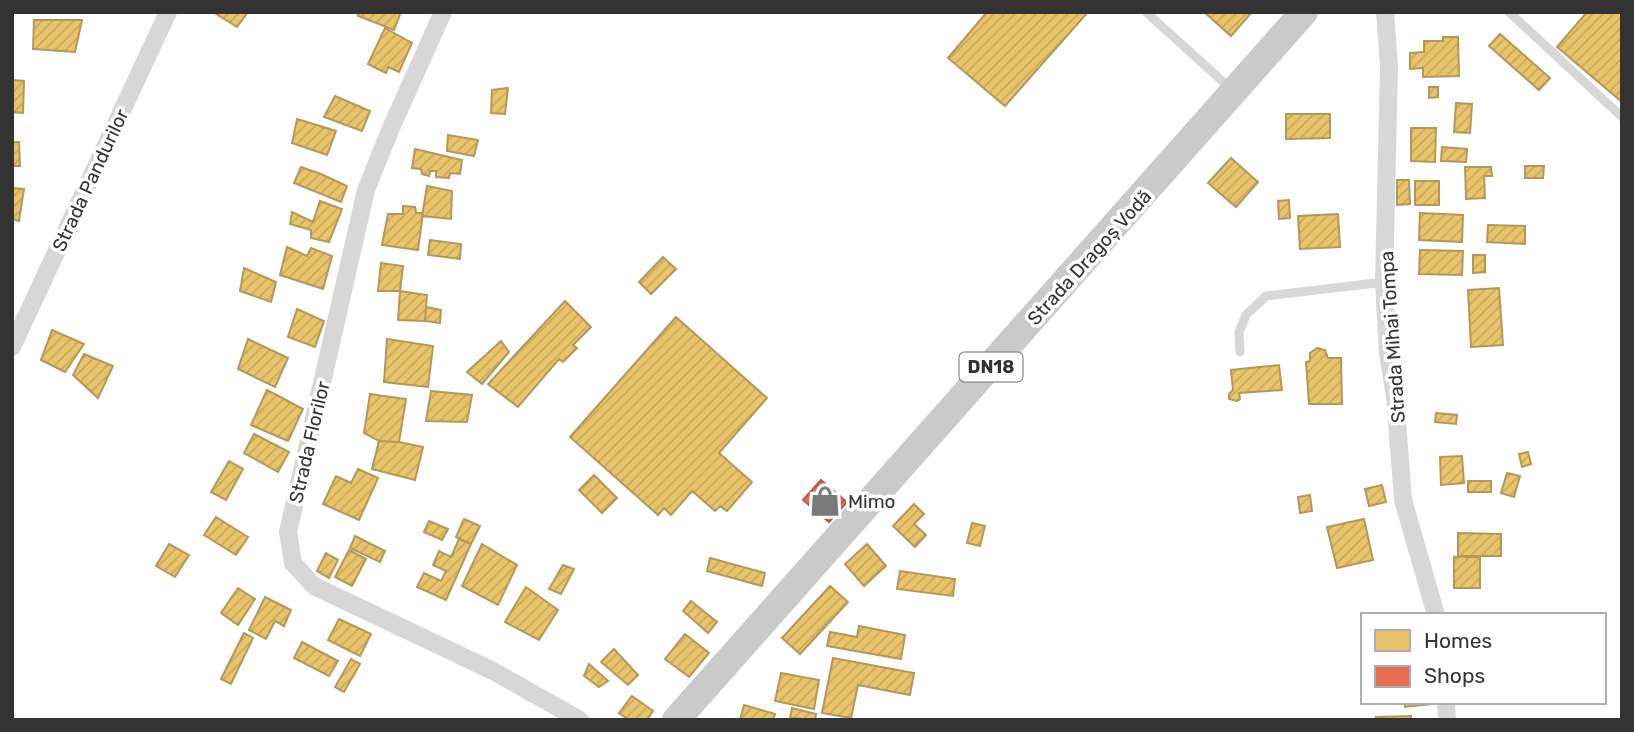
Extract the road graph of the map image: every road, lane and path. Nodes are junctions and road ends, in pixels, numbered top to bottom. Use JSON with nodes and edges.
{"nodes":[{"id":1,"x":168,"y":12,"type":"edge"},
{"id":2,"x":443,"y":12,"type":"edge"},
{"id":3,"x":1146,"y":12,"type":"edge"},
{"id":4,"x":1304,"y":12,"type":"edge"},
{"id":5,"x":1385,"y":12,"type":"edge"},
{"id":6,"x":1509,"y":12,"type":"edge"},
{"id":7,"x":1235,"y":92,"type":"junction"},
{"id":8,"x":1622,"y":117,"type":"edge"},
{"id":9,"x":1384,"y":282,"type":"junction"},
{"id":10,"x":12,"y":348,"type":"edge"},
{"id":11,"x":1240,"y":352,"type":"dead end"},
{"id":12,"x":1435,"y":613,"type":"edge"},
{"id":13,"x":580,"y":720,"type":"edge"},
{"id":14,"x":676,"y":720,"type":"edge"}],
"edges":[{"from":1,"to":10,"type":"street","name":"Strada Pandurilor"},
{"from":2,"to":13,"type":"street","name":"Strada Florilor"},
{"from":3,"to":7,"type":"lane"},
{"from":4,"to":7,"type":"main road","name":"Strada Dragoș Vodă","number":"DN18"},
{"from":5,"to":9,"type":"street","name":"Strada Mihai Tompa"},
{"from":6,"to":8,"type":"lane"},
{"from":7,"to":14,"type":"main road","name":"Strada Dragoș Vodă","number":"DN18"},
{"from":9,"to":11,"type":"lane"},
{"from":9,"to":12,"type":"street","name":"Strada Mihai Tompa"}]}
